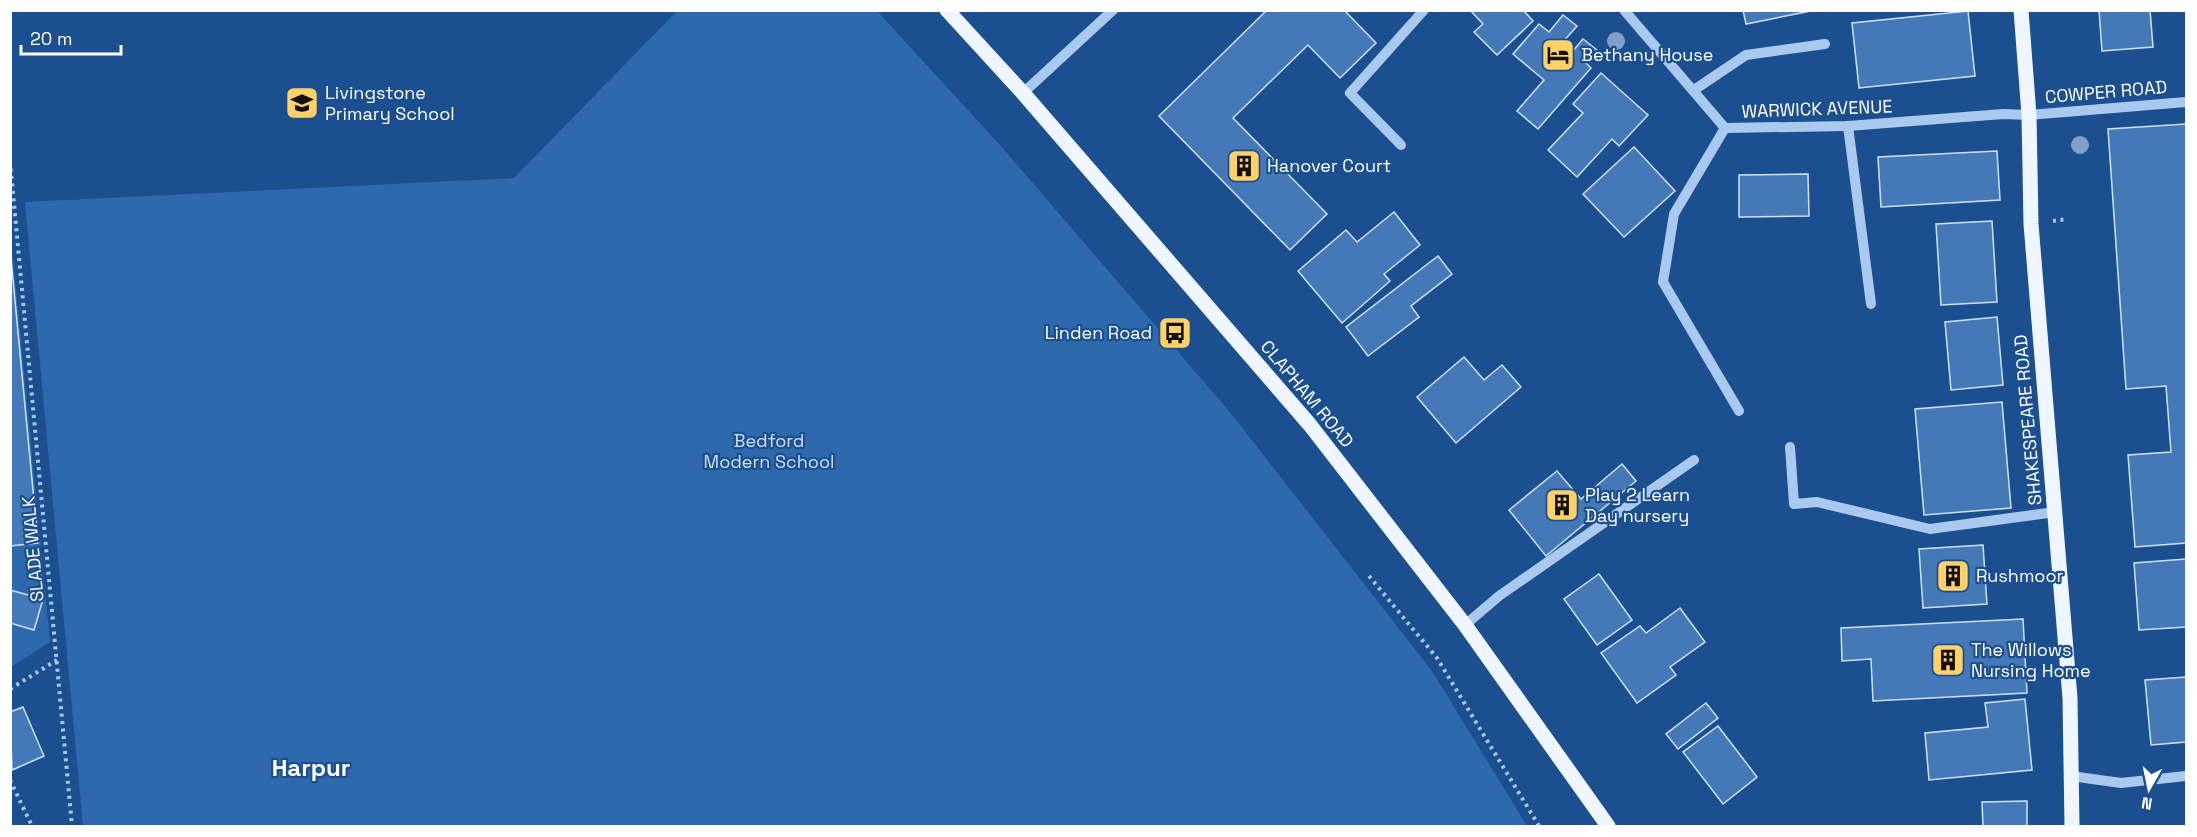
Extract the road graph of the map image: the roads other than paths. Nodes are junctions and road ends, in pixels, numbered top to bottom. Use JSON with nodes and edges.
{"nodes":[{"id":1,"x":947,"y":10,"type":"edge"},
{"id":2,"x":1113,"y":10,"type":"edge"},
{"id":3,"x":1424,"y":10,"type":"edge"},
{"id":4,"x":1624,"y":10,"type":"edge"},
{"id":5,"x":2021,"y":10,"type":"edge"},
{"id":6,"x":1825,"y":44,"type":"dead end"},
{"id":7,"x":1694,"y":90,"type":"junction"},
{"id":8,"x":1023,"y":93,"type":"junction"},
{"id":9,"x":2187,"y":102,"type":"edge"},
{"id":10,"x":2029,"y":115,"type":"junction"},
{"id":11,"x":1848,"y":126,"type":"junction"},
{"id":12,"x":1725,"y":128,"type":"junction"},
{"id":13,"x":1401,"y":145,"type":"dead end"},
{"id":14,"x":1871,"y":304,"type":"dead end"},
{"id":15,"x":1739,"y":411,"type":"dead end"},
{"id":16,"x":1790,"y":447,"type":"dead end"},
{"id":17,"x":1694,"y":460,"type":"dead end"},
{"id":18,"x":2055,"y":512,"type":"junction"},
{"id":19,"x":1465,"y":625,"type":"junction"},
{"id":20,"x":2071,"y":776,"type":"junction"},
{"id":21,"x":2187,"y":776,"type":"edge"},
{"id":22,"x":1608,"y":826,"type":"edge"},
{"id":23,"x":2072,"y":826,"type":"edge"}],
"edges":[{"from":1,"to":8,"type":"main road","name":"CLAPHAM ROAD"},
{"from":2,"to":8,"type":"street"},
{"from":3,"to":13,"type":"street"},
{"from":4,"to":7,"type":"street","name":"WARWICK AVENUE"},
{"from":5,"to":10,"type":"main road","name":"SHAKESPEARE ROAD"},
{"from":6,"to":7,"type":"street"},
{"from":7,"to":12,"type":"street","name":"WARWICK AVENUE"},
{"from":8,"to":19,"type":"main road","name":"CLAPHAM ROAD"},
{"from":9,"to":10,"type":"street","name":"COWPER ROAD"},
{"from":10,"to":11,"type":"street","name":"WARWICK AVENUE"},
{"from":10,"to":18,"type":"main road","name":"SHAKESPEARE ROAD"},
{"from":11,"to":12,"type":"street","name":"WARWICK AVENUE"},
{"from":11,"to":14,"type":"street"},
{"from":12,"to":15,"type":"street"},
{"from":16,"to":18,"type":"street"},
{"from":17,"to":19,"type":"street"},
{"from":18,"to":20,"type":"main road","name":"SHAKESPEARE ROAD"},
{"from":19,"to":22,"type":"main road","name":"CLAPHAM ROAD"},
{"from":20,"to":21,"type":"street"},
{"from":20,"to":23,"type":"main road","name":"SHAKESPEARE ROAD"}]}
